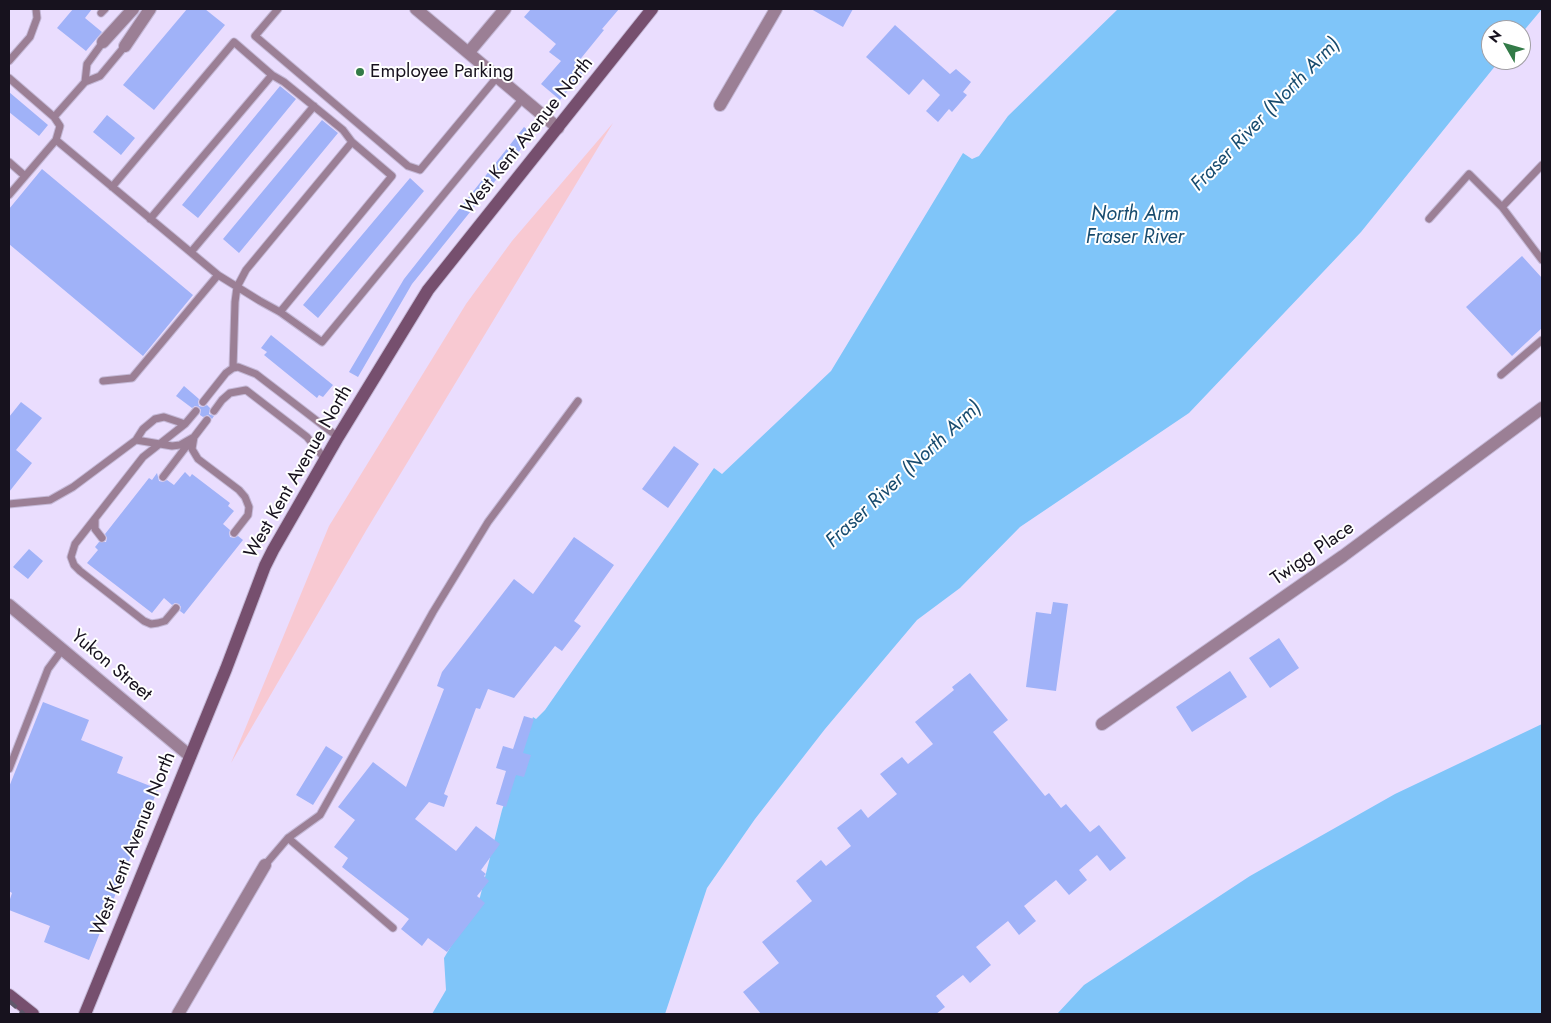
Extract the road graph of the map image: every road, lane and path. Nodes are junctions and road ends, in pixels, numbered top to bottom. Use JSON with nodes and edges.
{"nodes":[{"id":1,"x":36,"y":9,"type":"edge"},
{"id":2,"x":133,"y":9,"type":"edge"},
{"id":3,"x":150,"y":9,"type":"edge"},
{"id":4,"x":278,"y":9,"type":"edge"},
{"id":5,"x":416,"y":9,"type":"edge"},
{"id":6,"x":505,"y":9,"type":"edge"},
{"id":7,"x":652,"y":9,"type":"edge"},
{"id":8,"x":776,"y":9,"type":"edge"},
{"id":9,"x":103,"y":42,"type":"joint"},
{"id":10,"x":125,"y":46,"type":"joint"},
{"id":11,"x":469,"y":52,"type":"junction"},
{"id":12,"x":9,"y":62,"type":"edge"},
{"id":13,"x":272,"y":75,"type":"junction"},
{"id":14,"x":498,"y":76,"type":"junction"},
{"id":15,"x":9,"y":78,"type":"edge"},
{"id":16,"x":85,"y":82,"type":"junction"},
{"id":17,"x":524,"y":97,"type":"junction"},
{"id":18,"x":720,"y":105,"type":"dead end"},
{"id":19,"x":314,"y":106,"type":"junction"},
{"id":20,"x":54,"y":117,"type":"junction"},
{"id":21,"x":558,"y":128,"type":"junction"},
{"id":22,"x":56,"y":140,"type":"junction"},
{"id":23,"x":352,"y":142,"type":"junction"},
{"id":24,"x":9,"y":162,"type":"edge"},
{"id":25,"x":1542,"y":165,"type":"edge"},
{"id":26,"x":25,"y":176,"type":"junction"},
{"id":27,"x":112,"y":187,"type":"junction"},
{"id":28,"x":9,"y":193,"type":"edge"},
{"id":29,"x":1502,"y":207,"type":"junction"},
{"id":30,"x":150,"y":219,"type":"junction"},
{"id":31,"x":1429,"y":219,"type":"dead end"},
{"id":32,"x":191,"y":252,"type":"junction"},
{"id":33,"x":1542,"y":260,"type":"edge"},
{"id":34,"x":218,"y":274,"type":"junction"},
{"id":35,"x":238,"y":287,"type":"junction"},
{"id":36,"x":280,"y":312,"type":"junction"},
{"id":37,"x":1542,"y":340,"type":"edge"},
{"id":38,"x":233,"y":368,"type":"junction"},
{"id":39,"x":1501,"y":374,"type":"dead end"},
{"id":40,"x":103,"y":381,"type":"dead end"},
{"id":41,"x":203,"y":402,"type":"dead end"},
{"id":42,"x":578,"y":402,"type":"dead end"},
{"id":43,"x":1542,"y":408,"type":"edge"},
{"id":44,"x":196,"y":411,"type":"dead end"},
{"id":45,"x":214,"y":411,"type":"dead end"},
{"id":46,"x":207,"y":420,"type":"dead end"},
{"id":47,"x":185,"y":424,"type":"junction"},
{"id":48,"x":194,"y":436,"type":"junction"},
{"id":49,"x":338,"y":437,"type":"junction"},
{"id":50,"x":136,"y":440,"type":"junction"},
{"id":51,"x":160,"y":444,"type":"junction"},
{"id":52,"x":325,"y":459,"type":"junction"},
{"id":53,"x":163,"y":477,"type":"dead end"},
{"id":54,"x":9,"y":504,"type":"edge"},
{"id":55,"x":95,"y":519,"type":"junction"},
{"id":56,"x":234,"y":533,"type":"dead end"},
{"id":57,"x":102,"y":538,"type":"dead end"},
{"id":58,"x":9,"y":605,"type":"edge"},
{"id":59,"x":176,"y":608,"type":"dead end"},
{"id":60,"x":62,"y":650,"type":"junction"},
{"id":61,"x":1102,"y":724,"type":"dead end"},
{"id":62,"x":190,"y":756,"type":"junction"},
{"id":63,"x":10,"y":760,"type":"edge"},
{"id":64,"x":9,"y":769,"type":"edge"},
{"id":65,"x":288,"y":838,"type":"junction"},
{"id":66,"x":265,"y":865,"type":"joint"},
{"id":67,"x":393,"y":928,"type":"dead end"},
{"id":68,"x":9,"y":995,"type":"edge"},
{"id":69,"x":34,"y":1014,"type":"edge"},
{"id":70,"x":85,"y":1014,"type":"edge"},
{"id":71,"x":178,"y":1014,"type":"edge"}],
"edges":[{"from":1,"to":12,"type":"lane"},
{"from":2,"to":9,"type":"street"},
{"from":3,"to":10,"type":"street"},
{"from":4,"to":14,"type":"lane"},
{"from":5,"to":11,"type":"street"},
{"from":6,"to":11,"type":"street"},
{"from":7,"to":21,"type":"street","name":"West Kent Avenue North"},
{"from":8,"to":18,"type":"street"},
{"from":9,"to":16,"type":"lane"},
{"from":10,"to":16,"type":"lane"},
{"from":11,"to":14,"type":"street"},
{"from":13,"to":19,"type":"lane"},
{"from":13,"to":27,"type":"lane"},
{"from":13,"to":30,"type":"lane"},
{"from":14,"to":17,"type":"street"},
{"from":15,"to":20,"type":"lane"},
{"from":16,"to":20,"type":"lane"},
{"from":17,"to":21,"type":"street"},
{"from":17,"to":36,"type":"lane"},
{"from":19,"to":23,"type":"lane"},
{"from":19,"to":32,"type":"lane"},
{"from":20,"to":22,"type":"lane"},
{"from":21,"to":49,"type":"street","name":"West Kent Avenue North"},
{"from":22,"to":26,"type":"lane"},
{"from":22,"to":27,"type":"lane"},
{"from":23,"to":35,"type":"lane"},
{"from":23,"to":36,"type":"lane"},
{"from":24,"to":26,"type":"lane"},
{"from":25,"to":29,"type":"lane"},
{"from":26,"to":28,"type":"lane"},
{"from":27,"to":30,"type":"lane"},
{"from":29,"to":31,"type":"lane"},
{"from":29,"to":33,"type":"lane"},
{"from":30,"to":32,"type":"lane"},
{"from":32,"to":34,"type":"lane"},
{"from":34,"to":35,"type":"lane"},
{"from":34,"to":40,"type":"lane"},
{"from":35,"to":36,"type":"lane"},
{"from":35,"to":38,"type":"lane"},
{"from":37,"to":39,"type":"lane"},
{"from":38,"to":41,"type":"lane"},
{"from":38,"to":49,"type":"lane"},
{"from":42,"to":65,"type":"lane"},
{"from":43,"to":61,"type":"street","name":"Twigg Place"},
{"from":44,"to":47,"type":"lane"},
{"from":45,"to":52,"type":"lane"},
{"from":46,"to":48,"type":"lane"},
{"from":47,"to":50,"type":"lane"},
{"from":47,"to":51,"type":"lane"},
{"from":48,"to":51,"type":"lane"},
{"from":48,"to":53,"type":"lane"},
{"from":48,"to":56,"type":"lane"},
{"from":49,"to":52,"type":"street","name":"West Kent Avenue North"},
{"from":50,"to":51,"type":"lane"},
{"from":50,"to":54,"type":"lane"},
{"from":51,"to":55,"type":"lane"},
{"from":52,"to":62,"type":"street","name":"West Kent Avenue North"},
{"from":55,"to":57,"type":"lane"},
{"from":55,"to":59,"type":"lane"},
{"from":58,"to":60,"type":"street","name":"Yukon Street"},
{"from":60,"to":62,"type":"street","name":"Yukon Street"},
{"from":60,"to":63,"type":"lane"},
{"from":62,"to":70,"type":"street","name":"West Kent Avenue North"},
{"from":63,"to":64,"type":"lane"},
{"from":65,"to":66,"type":"lane"},
{"from":65,"to":67,"type":"lane"},
{"from":66,"to":71,"type":"street"},
{"from":68,"to":69,"type":"street"}]}
